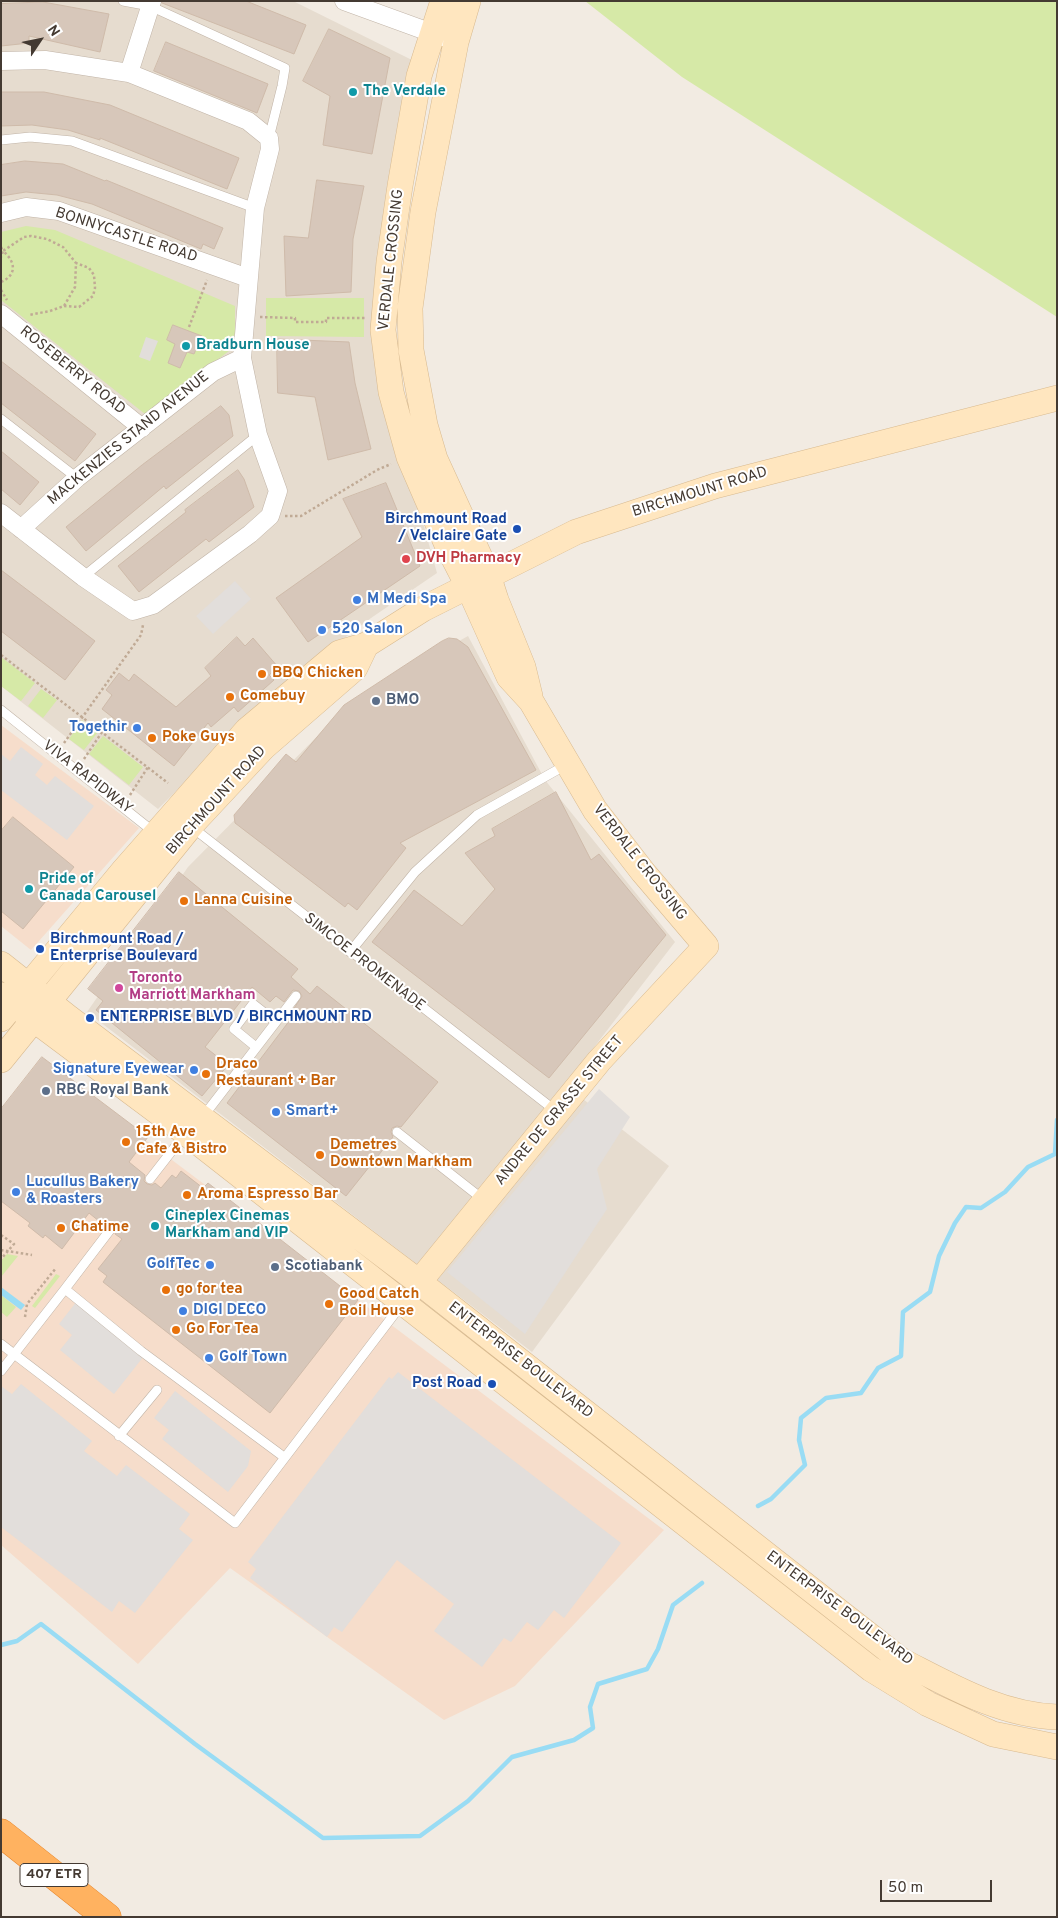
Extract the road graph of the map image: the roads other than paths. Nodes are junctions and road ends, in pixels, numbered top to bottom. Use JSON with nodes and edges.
{"nodes":[{"id":1,"x":123,"y":1,"type":"edge"},
{"id":2,"x":344,"y":1,"type":"edge"},
{"id":3,"x":443,"y":1,"type":"edge"},
{"id":4,"x":468,"y":1,"type":"edge"},
{"id":5,"x":151,"y":4,"type":"edge"},
{"id":6,"x":432,"y":34,"type":"junction"},
{"id":7,"x":456,"y":42,"type":"junction"},
{"id":8,"x":1,"y":61,"type":"edge"},
{"id":9,"x":129,"y":73,"type":"junction"},
{"id":10,"x":268,"y":138,"type":"junction"},
{"id":11,"x":1,"y":140,"type":"edge"},
{"id":12,"x":255,"y":208,"type":"junction"},
{"id":13,"x":1,"y":213,"type":"edge"},
{"id":14,"x":248,"y":278,"type":"junction"},
{"id":15,"x":5,"y":308,"type":"edge"},
{"id":16,"x":242,"y":358,"type":"junction"},
{"id":17,"x":1057,"y":398,"type":"edge"},
{"id":18,"x":1,"y":418,"type":"edge"},
{"id":19,"x":142,"y":428,"type":"junction"},
{"id":20,"x":258,"y":435,"type":"junction"},
{"id":21,"x":77,"y":478,"type":"junction"},
{"id":22,"x":1,"y":513,"type":"edge"},
{"id":23,"x":21,"y":529,"type":"junction"},
{"id":24,"x":83,"y":577,"type":"junction"},
{"id":25,"x":478,"y":581,"type":"junction"},
{"id":26,"x":1,"y":710,"type":"edge"},
{"id":27,"x":568,"y":764,"type":"junction"},
{"id":28,"x":181,"y":820,"type":"junction"},
{"id":29,"x":164,"y":840,"type":"junction"},
{"id":30,"x":706,"y":946,"type":"joint"},
{"id":31,"x":350,"y":952,"type":"junction"},
{"id":32,"x":1,"y":964,"type":"edge"},
{"id":33,"x":296,"y":996,"type":"dead end"},
{"id":34,"x":11,"y":1001,"type":"edge"},
{"id":35,"x":42,"y":1011,"type":"junction"},
{"id":36,"x":276,"y":1022,"type":"junction"},
{"id":37,"x":269,"y":1031,"type":"junction"},
{"id":38,"x":277,"y":1038,"type":"dead end"},
{"id":39,"x":256,"y":1047,"type":"junction"},
{"id":40,"x":1,"y":1060,"type":"edge"},
{"id":41,"x":557,"y":1112,"type":"junction"},
{"id":42,"x":194,"y":1126,"type":"junction"},
{"id":43,"x":397,"y":1132,"type":"dead end"},
{"id":44,"x":150,"y":1179,"type":"dead end"},
{"id":45,"x":485,"y":1201,"type":"junction"},
{"id":46,"x":110,"y":1230,"type":"dead end"},
{"id":47,"x":419,"y":1282,"type":"junction"},
{"id":48,"x":65,"y":1289,"type":"junction"},
{"id":49,"x":403,"y":1303,"type":"junction"},
{"id":50,"x":1,"y":1344,"type":"edge"},
{"id":51,"x":14,"y":1354,"type":"junction"},
{"id":52,"x":1,"y":1371,"type":"edge"},
{"id":53,"x":157,"y":1390,"type":"dead end"},
{"id":54,"x":119,"y":1436,"type":"junction"},
{"id":55,"x":284,"y":1457,"type":"junction"},
{"id":56,"x":1057,"y":1718,"type":"edge"},
{"id":57,"x":1057,"y":1747,"type":"edge"},
{"id":58,"x":1,"y":1833,"type":"edge"},
{"id":59,"x":107,"y":1917,"type":"edge"}],
"edges":[{"from":1,"to":5,"type":"lane"},
{"from":2,"to":6,"type":"street"},
{"from":3,"to":6,"type":"main road","name":"VERDALE CROSSING"},
{"from":4,"to":7,"type":"main road","name":"VERDALE CROSSING"},
{"from":5,"to":9,"type":"street"},
{"from":5,"to":10,"type":"lane"},
{"from":6,"to":7,"type":"street"},
{"from":6,"to":25,"type":"main road","name":"VERDALE CROSSING"},
{"from":7,"to":25,"type":"main road","name":"VERDALE CROSSING"},
{"from":8,"to":9,"type":"street"},
{"from":9,"to":10,"type":"street"},
{"from":10,"to":12,"type":"street"},
{"from":11,"to":12,"type":"lane"},
{"from":12,"to":14,"type":"street"},
{"from":13,"to":14,"type":"street","name":"BONNYCASTLE ROAD"},
{"from":14,"to":16,"type":"street"},
{"from":15,"to":19,"type":"street","name":"ROSEBERRY ROAD"},
{"from":16,"to":19,"type":"street","name":"MACKENZIES STAND AVENUE"},
{"from":16,"to":20,"type":"street"},
{"from":17,"to":25,"type":"main road","name":"BIRCHMOUNT ROAD"},
{"from":18,"to":21,"type":"lane"},
{"from":19,"to":21,"type":"street","name":"MACKENZIES STAND AVENUE"},
{"from":20,"to":24,"type":"lane"},
{"from":20,"to":24,"type":"street"},
{"from":21,"to":23,"type":"street","name":"MACKENZIES STAND AVENUE"},
{"from":22,"to":23,"type":"street"},
{"from":23,"to":24,"type":"street"},
{"from":25,"to":27,"type":"main road","name":"VERDALE CROSSING"},
{"from":25,"to":28,"type":"main road","name":"BIRCHMOUNT ROAD"},
{"from":26,"to":29,"type":"lane","name":"VIVA RAPIDWAY"},
{"from":27,"to":30,"type":"main road","name":"VERDALE CROSSING"},
{"from":27,"to":31,"type":"lane"},
{"from":28,"to":29,"type":"main road","name":"BIRCHMOUNT ROAD"},
{"from":28,"to":31,"type":"lane","name":"SIMCOE PROMENADE"},
{"from":29,"to":34,"type":"main road","name":"BIRCHMOUNT ROAD"},
{"from":29,"to":35,"type":"main road","name":"BIRCHMOUNT ROAD"},
{"from":30,"to":41,"type":"main road","name":"ANDRE DE GRASSE STREET"},
{"from":31,"to":41,"type":"lane","name":"SIMCOE PROMENADE"},
{"from":32,"to":34,"type":"main road","name":"ENTERPRISE BOULEVARD"},
{"from":33,"to":36,"type":"lane"},
{"from":34,"to":35,"type":"main road","name":"ENTERPRISE BOULEVARD"},
{"from":35,"to":40,"type":"main road","name":"BIRCHMOUNT ROAD"},
{"from":35,"to":42,"type":"main road","name":"ENTERPRISE BOULEVARD"},
{"from":36,"to":37,"type":"lane"},
{"from":36,"to":39,"type":"lane"},
{"from":37,"to":38,"type":"lane"},
{"from":37,"to":39,"type":"lane"},
{"from":39,"to":42,"type":"lane"},
{"from":41,"to":45,"type":"main road","name":"ANDRE DE GRASSE STREET"},
{"from":42,"to":44,"type":"lane"},
{"from":42,"to":47,"type":"main road","name":"ENTERPRISE BOULEVARD"},
{"from":42,"to":49,"type":"main road","name":"ENTERPRISE BOULEVARD"},
{"from":43,"to":45,"type":"lane"},
{"from":45,"to":47,"type":"main road","name":"ANDRE DE GRASSE STREET"},
{"from":46,"to":48,"type":"lane"},
{"from":47,"to":49,"type":"street"},
{"from":47,"to":56,"type":"main road","name":"ENTERPRISE BOULEVARD"},
{"from":48,"to":51,"type":"lane"},
{"from":48,"to":55,"type":"lane"},
{"from":49,"to":55,"type":"lane"},
{"from":49,"to":57,"type":"main road","name":"ENTERPRISE BOULEVARD"},
{"from":50,"to":51,"type":"lane"},
{"from":51,"to":52,"type":"lane"},
{"from":51,"to":54,"type":"lane"},
{"from":53,"to":54,"type":"lane"},
{"from":54,"to":55,"type":"lane"},
{"from":58,"to":59,"type":"highway","number":"407 ETR"}]}
